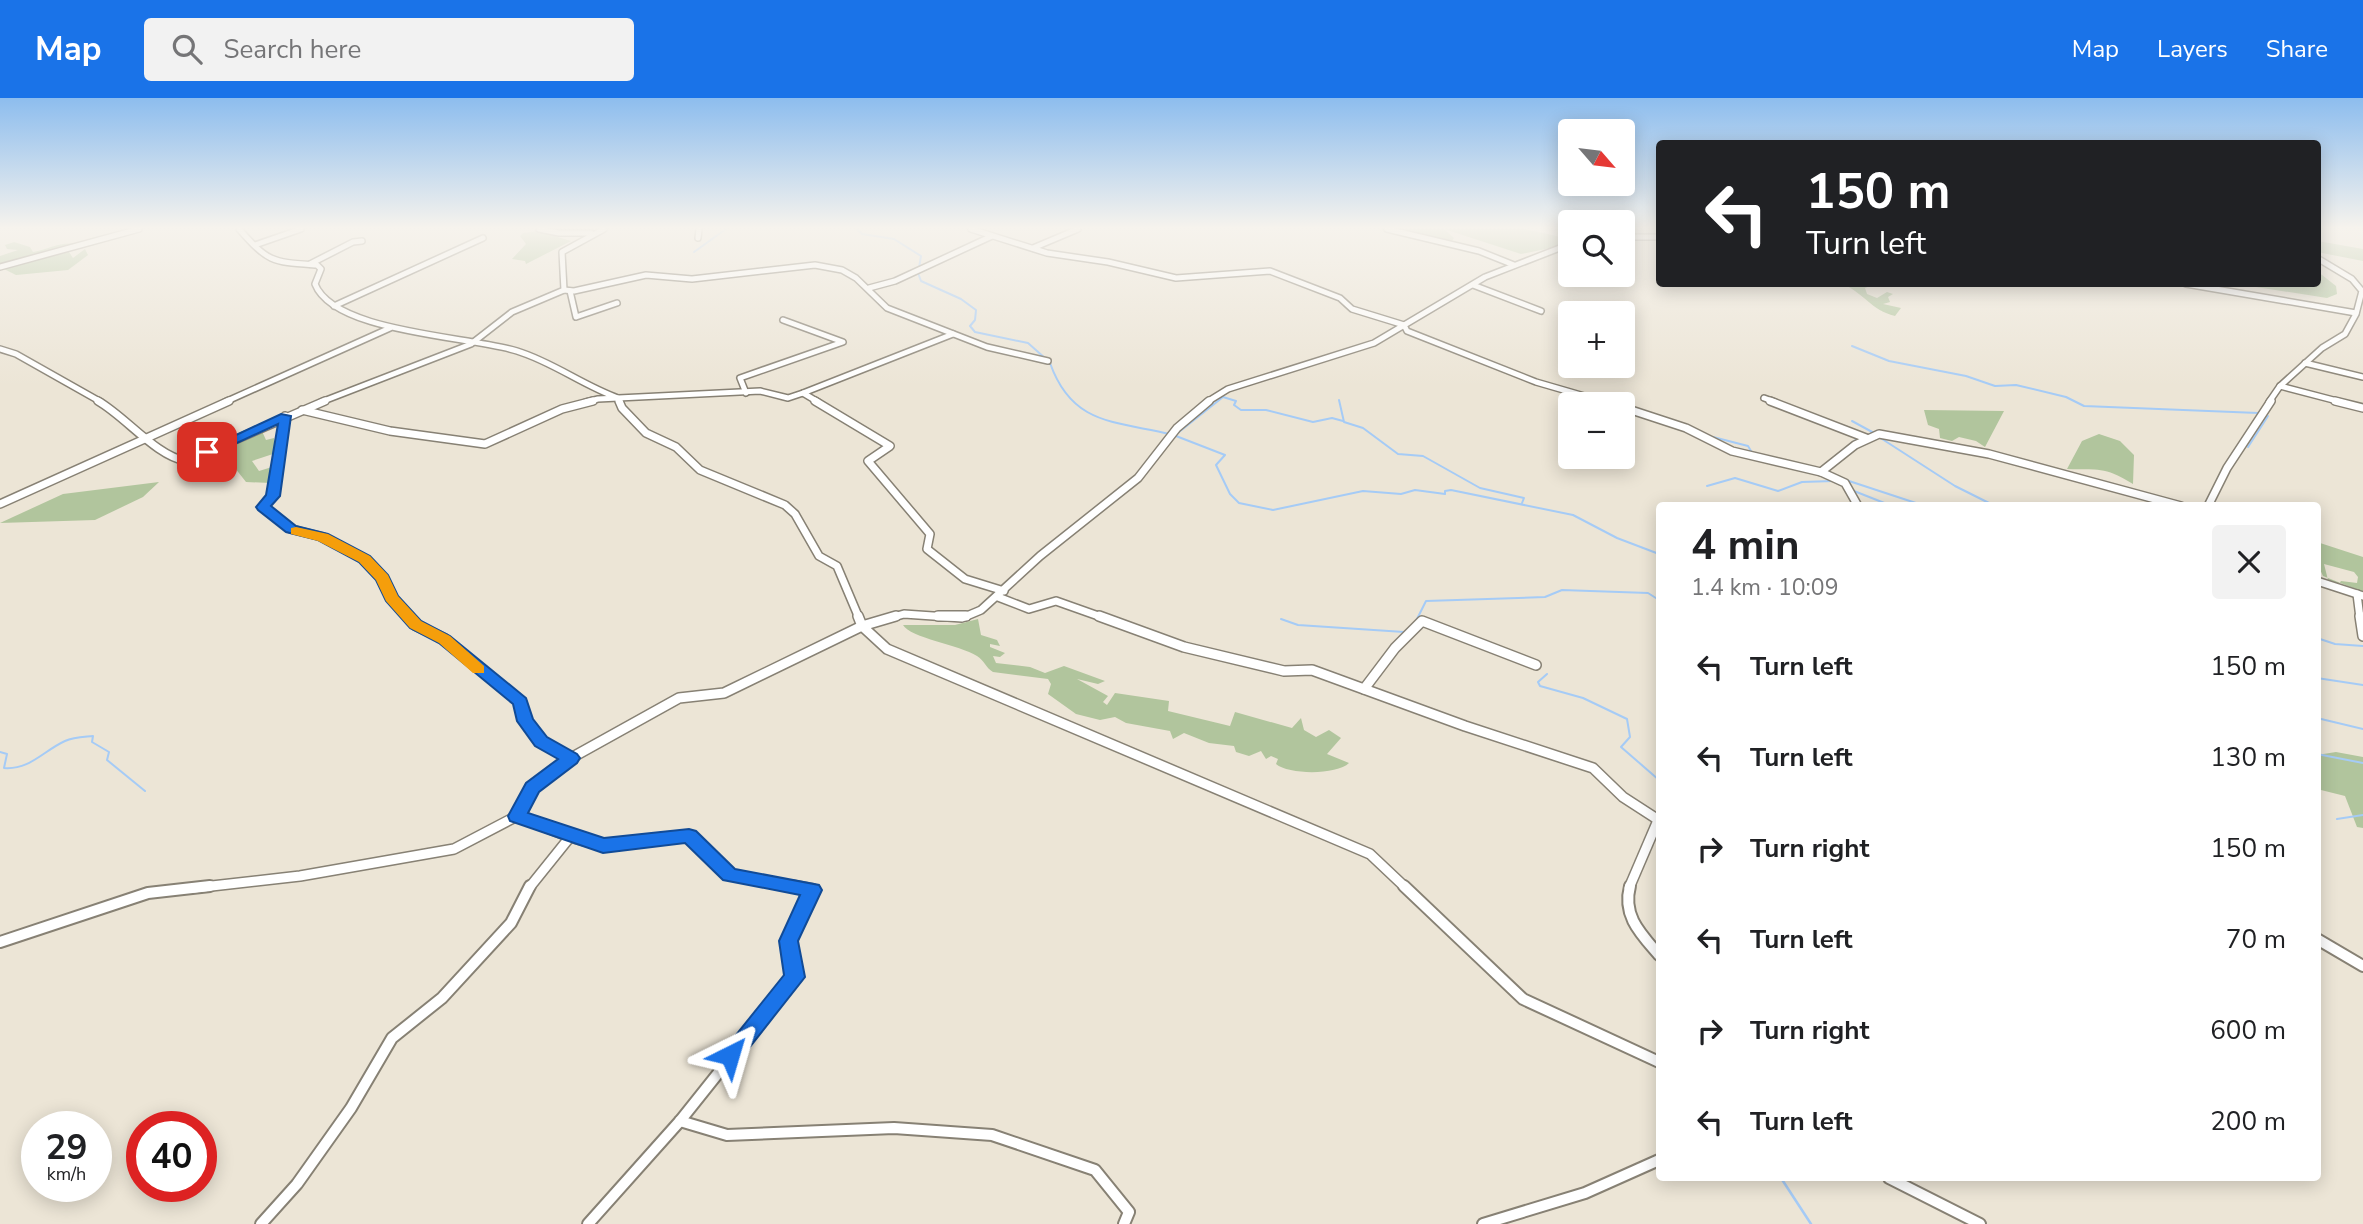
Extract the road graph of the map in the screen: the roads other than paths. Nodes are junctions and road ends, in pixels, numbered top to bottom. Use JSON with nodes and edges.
{"nodes":[{"id":1,"x":316,"y":282,"type":"edge"},
{"id":2,"x":388,"y":282,"type":"edge"},
{"id":3,"x":565,"y":282,"type":"edge"},
{"id":4,"x":614,"y":282,"type":"edge"},
{"id":5,"x":859,"y":282,"type":"edge"},
{"id":6,"x":893,"y":282,"type":"edge"},
{"id":7,"x":1297,"y":282,"type":"edge"},
{"id":8,"x":1480,"y":282,"type":"edge"},
{"id":9,"x":2355,"y":282,"type":"edge"},
{"id":10,"x":1473,"y":285,"type":"junction"},
{"id":11,"x":2203,"y":287,"type":"edge"},
{"id":12,"x":869,"y":288,"type":"junction"},
{"id":13,"x":567,"y":291,"type":"junction"},
{"id":14,"x":617,"y":303,"type":"dead end"},
{"id":15,"x":334,"y":306,"type":"junction"},
{"id":16,"x":1541,"y":311,"type":"dead end"},
{"id":17,"x":2358,"y":314,"type":"edge"},
{"id":18,"x":783,"y":320,"type":"dead end"},
{"id":19,"x":1404,"y":325,"type":"junction"},
{"id":20,"x":390,"y":328,"type":"junction"},
{"id":21,"x":953,"y":334,"type":"junction"},
{"id":22,"x":472,"y":342,"type":"junction"},
{"id":23,"x":0,"y":349,"type":"edge"},
{"id":24,"x":1048,"y":361,"type":"dead end"},
{"id":25,"x":2305,"y":363,"type":"junction"},
{"id":26,"x":2363,"y":377,"type":"edge"},
{"id":27,"x":2280,"y":386,"type":"junction"},
{"id":28,"x":1573,"y":392,"type":"edge"},
{"id":29,"x":746,"y":393,"type":"junction"},
{"id":30,"x":803,"y":393,"type":"junction"},
{"id":31,"x":618,"y":398,"type":"junction"},
{"id":32,"x":1764,"y":398,"type":"dead end"},
{"id":33,"x":2363,"y":408,"type":"edge"},
{"id":34,"x":302,"y":410,"type":"junction"},
{"id":35,"x":1635,"y":411,"type":"edge"},
{"id":36,"x":285,"y":416,"type":"junction"},
{"id":37,"x":1866,"y":438,"type":"junction"},
{"id":38,"x":147,"y":439,"type":"junction"},
{"id":39,"x":1824,"y":470,"type":"junction"},
{"id":40,"x":1856,"y":502,"type":"edge"},
{"id":41,"x":2166,"y":502,"type":"edge"},
{"id":42,"x":2210,"y":502,"type":"edge"},
{"id":43,"x":0,"y":504,"type":"edge"},
{"id":44,"x":2321,"y":583,"type":"edge"},
{"id":45,"x":1001,"y":594,"type":"junction"},
{"id":46,"x":2360,"y":595,"type":"edge"},
{"id":47,"x":862,"y":626,"type":"junction"},
{"id":48,"x":2363,"y":636,"type":"edge"},
{"id":49,"x":1536,"y":665,"type":"dead end"},
{"id":50,"x":1364,"y":689,"type":"junction"},
{"id":51,"x":571,"y":758,"type":"junction"},
{"id":52,"x":517,"y":816,"type":"junction"},
{"id":53,"x":1656,"y":817,"type":"edge"},
{"id":54,"x":1656,"y":823,"type":"edge"},
{"id":55,"x":570,"y":836,"type":"junction"},
{"id":56,"x":2321,"y":941,"type":"edge"},
{"id":57,"x":0,"y":942,"type":"edge"},
{"id":58,"x":1656,"y":951,"type":"edge"},
{"id":59,"x":2363,"y":967,"type":"edge"},
{"id":60,"x":1656,"y":1060,"type":"edge"},
{"id":61,"x":680,"y":1121,"type":"junction"},
{"id":62,"x":1656,"y":1161,"type":"edge"},
{"id":63,"x":1895,"y":1181,"type":"edge"},
{"id":64,"x":261,"y":1224,"type":"edge"},
{"id":65,"x":588,"y":1224,"type":"edge"},
{"id":66,"x":1124,"y":1224,"type":"edge"},
{"id":67,"x":1483,"y":1224,"type":"edge"},
{"id":68,"x":1979,"y":1224,"type":"edge"}],
"edges":[{"from":1,"to":15,"type":"street"},
{"from":2,"to":15,"type":"street"},
{"from":3,"to":13,"type":"street"},
{"from":4,"to":13,"type":"street"},
{"from":5,"to":12,"type":"street"},
{"from":6,"to":12,"type":"street"},
{"from":7,"to":19,"type":"street"},
{"from":8,"to":10,"type":"street"},
{"from":9,"to":17,"type":"street"},
{"from":10,"to":16,"type":"street"},
{"from":10,"to":19,"type":"street"},
{"from":11,"to":17,"type":"street"},
{"from":12,"to":21,"type":"street"},
{"from":13,"to":14,"type":"street"},
{"from":13,"to":22,"type":"street"},
{"from":15,"to":20,"type":"street"},
{"from":17,"to":25,"type":"street"},
{"from":18,"to":29,"type":"street"},
{"from":19,"to":28,"type":"street"},
{"from":19,"to":45,"type":"street"},
{"from":20,"to":22,"type":"street"},
{"from":20,"to":38,"type":"street"},
{"from":21,"to":24,"type":"street"},
{"from":21,"to":30,"type":"street"},
{"from":22,"to":31,"type":"street"},
{"from":22,"to":34,"type":"street"},
{"from":23,"to":38,"type":"street"},
{"from":25,"to":26,"type":"street"},
{"from":25,"to":27,"type":"street"},
{"from":27,"to":33,"type":"street"},
{"from":27,"to":42,"type":"street"},
{"from":29,"to":30,"type":"street"},
{"from":29,"to":31,"type":"street"},
{"from":30,"to":45,"type":"street"},
{"from":31,"to":34,"type":"street"},
{"from":31,"to":47,"type":"street"},
{"from":32,"to":37,"type":"street"},
{"from":34,"to":36,"type":"street"},
{"from":35,"to":39,"type":"street"},
{"from":36,"to":38,"type":"street"},
{"from":36,"to":51,"type":"street"},
{"from":37,"to":39,"type":"street"},
{"from":37,"to":41,"type":"street"},
{"from":38,"to":43,"type":"street"},
{"from":39,"to":40,"type":"street"},
{"from":44,"to":46,"type":"street"},
{"from":45,"to":47,"type":"street"},
{"from":45,"to":50,"type":"street"},
{"from":46,"to":48,"type":"street"},
{"from":47,"to":51,"type":"street"},
{"from":47,"to":60,"type":"street"},
{"from":49,"to":50,"type":"street"},
{"from":50,"to":53,"type":"street"},
{"from":51,"to":52,"type":"street"},
{"from":52,"to":55,"type":"street"},
{"from":52,"to":57,"type":"street"},
{"from":54,"to":58,"type":"street"},
{"from":55,"to":61,"type":"street"},
{"from":55,"to":64,"type":"street"},
{"from":56,"to":59,"type":"street"},
{"from":61,"to":65,"type":"street"},
{"from":61,"to":66,"type":"street"},
{"from":62,"to":67,"type":"street"},
{"from":63,"to":68,"type":"street"}]}
